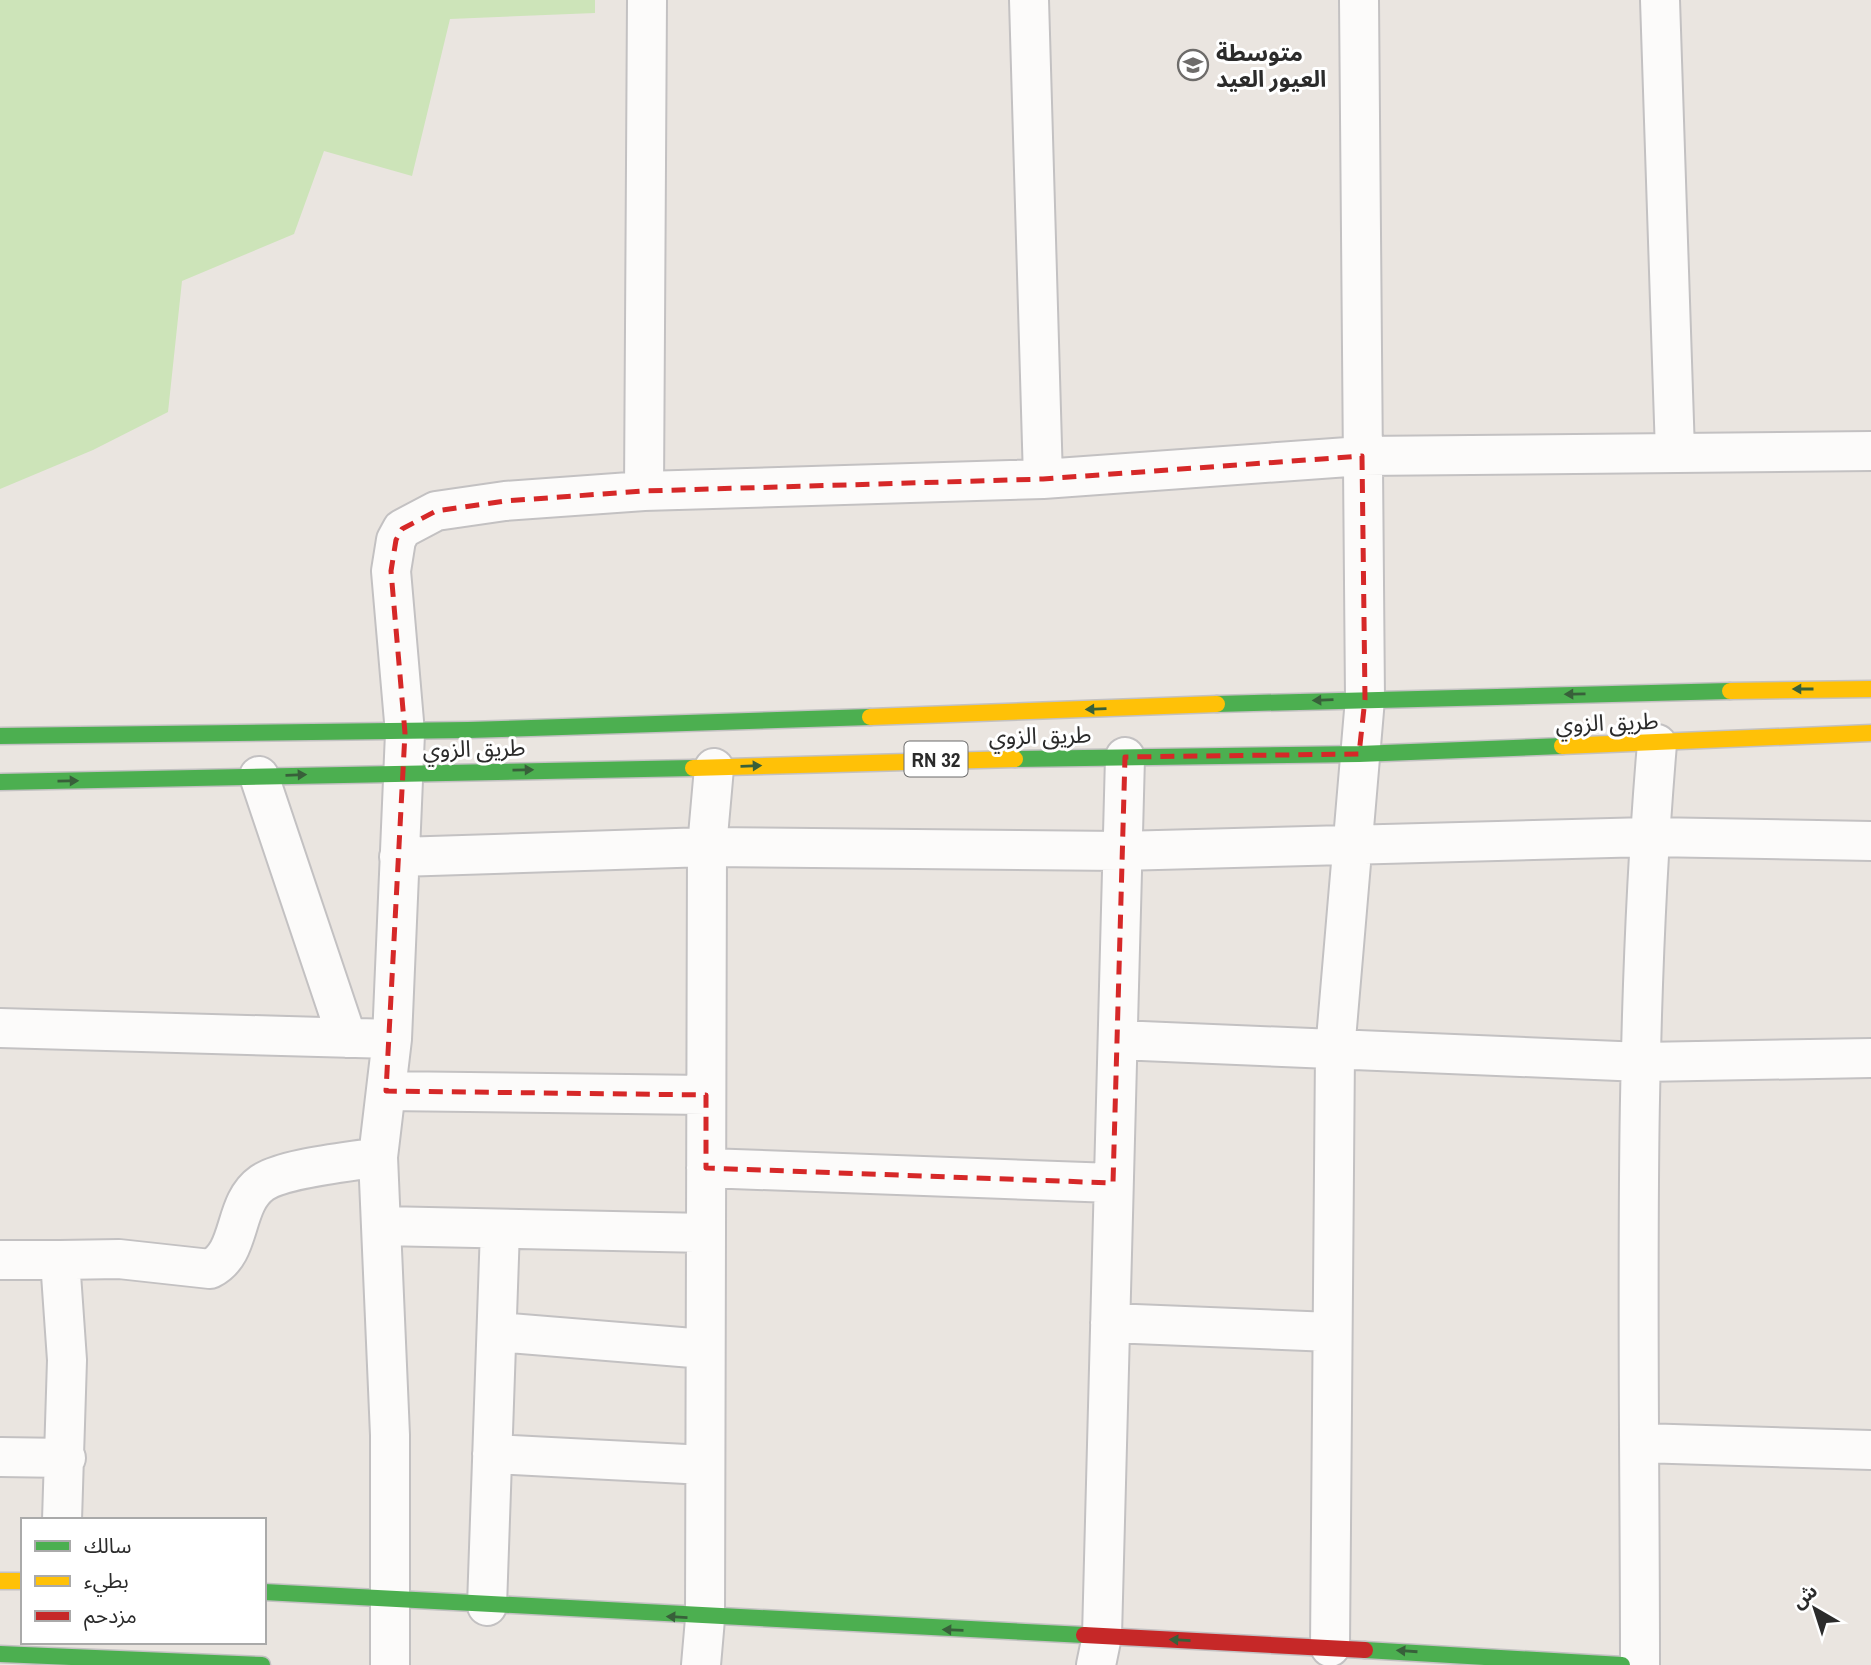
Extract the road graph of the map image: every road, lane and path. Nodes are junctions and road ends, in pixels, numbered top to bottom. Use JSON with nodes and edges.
{"nodes":[{"id":1,"x":647,"y":0,"type":"edge"},
{"id":2,"x":1029,"y":0,"type":"edge"},
{"id":3,"x":1359,"y":0,"type":"edge"},
{"id":4,"x":1660,"y":0,"type":"edge"},
{"id":5,"x":1871,"y":451,"type":"edge"},
{"id":6,"x":1675,"y":453,"type":"junction"},
{"id":7,"x":1362,"y":456,"type":"junction"},
{"id":8,"x":1043,"y":479,"type":"junction"},
{"id":9,"x":644,"y":491,"type":"junction"},
{"id":10,"x":1871,"y":689,"type":"edge"},
{"id":11,"x":1365,"y":699,"type":"junction"},
{"id":12,"x":405,"y":733,"type":"junction"},
{"id":13,"x":1871,"y":733,"type":"edge"},
{"id":14,"x":0,"y":736,"type":"edge"},
{"id":15,"x":1657,"y":744,"type":"junction"},
{"id":16,"x":1359,"y":754,"type":"junction"},
{"id":17,"x":1125,"y":757,"type":"junction"},
{"id":18,"x":714,"y":768,"type":"junction"},
{"id":19,"x":402,"y":771,"type":"junction"},
{"id":20,"x":259,"y":776,"type":"junction"},
{"id":21,"x":0,"y":782,"type":"edge"},
{"id":22,"x":1649,"y":837,"type":"junction"},
{"id":23,"x":1871,"y":841,"type":"edge"},
{"id":24,"x":1351,"y":844,"type":"junction"},
{"id":25,"x":706,"y":847,"type":"junction"},
{"id":26,"x":1120,"y":851,"type":"junction"},
{"id":27,"x":398,"y":857,"type":"junction"},
{"id":28,"x":0,"y":1028,"type":"edge"},
{"id":29,"x":347,"y":1038,"type":"junction"},
{"id":30,"x":392,"y":1039,"type":"junction"},
{"id":31,"x":1118,"y":1040,"type":"junction"},
{"id":32,"x":1335,"y":1051,"type":"junction"},
{"id":33,"x":1871,"y":1058,"type":"edge"},
{"id":34,"x":1642,"y":1062,"type":"junction"},
{"id":35,"x":386,"y":1091,"type":"junction"},
{"id":36,"x":706,"y":1095,"type":"junction"},
{"id":37,"x":378,"y":1157,"type":"junction"},
{"id":38,"x":706,"y":1168,"type":"junction"},
{"id":39,"x":1113,"y":1182,"type":"junction"},
{"id":40,"x":382,"y":1226,"type":"junction"},
{"id":41,"x":500,"y":1229,"type":"junction"},
{"id":42,"x":706,"y":1233,"type":"junction"},
{"id":43,"x":0,"y":1260,"type":"edge"},
{"id":44,"x":60,"y":1260,"type":"junction"},
{"id":45,"x":1110,"y":1323,"type":"junction"},
{"id":46,"x":497,"y":1332,"type":"junction"},
{"id":47,"x":1331,"y":1332,"type":"junction"},
{"id":48,"x":705,"y":1349,"type":"junction"},
{"id":49,"x":1640,"y":1443,"type":"junction"},
{"id":50,"x":1871,"y":1450,"type":"edge"},
{"id":51,"x":492,"y":1454,"type":"junction"},
{"id":52,"x":0,"y":1457,"type":"edge"},
{"id":53,"x":66,"y":1458,"type":"junction"},
{"id":54,"x":705,"y":1465,"type":"junction"},
{"id":55,"x":62,"y":1518,"type":"edge"},
{"id":56,"x":0,"y":1581,"type":"edge"},
{"id":57,"x":21,"y":1581,"type":"edge"},
{"id":58,"x":266,"y":1592,"type":"edge"},
{"id":59,"x":388,"y":1600,"type":"junction"},
{"id":60,"x":487,"y":1606,"type":"junction"},
{"id":61,"x":705,"y":1619,"type":"junction"},
{"id":62,"x":1330,"y":1647,"type":"junction"},
{"id":63,"x":1099,"y":1651,"type":"edge"},
{"id":64,"x":0,"y":1654,"type":"edge"},
{"id":65,"x":1487,"y":1661,"type":"edge"},
{"id":66,"x":130,"y":1662,"type":"edge"},
{"id":67,"x":262,"y":1665,"type":"edge"},
{"id":68,"x":390,"y":1665,"type":"edge"},
{"id":69,"x":701,"y":1665,"type":"edge"},
{"id":70,"x":1622,"y":1665,"type":"edge"},
{"id":71,"x":1640,"y":1665,"type":"edge"}],
"edges":[{"from":1,"to":9,"type":"street"},
{"from":2,"to":8,"type":"street"},
{"from":3,"to":7,"type":"street"},
{"from":4,"to":6,"type":"street"},
{"from":5,"to":6,"type":"street"},
{"from":6,"to":7,"type":"street"},
{"from":7,"to":8,"type":"street"},
{"from":7,"to":11,"type":"street"},
{"from":8,"to":9,"type":"street"},
{"from":9,"to":12,"type":"street"},
{"from":10,"to":11,"type":"main road","name":"طريق الزوي","number":"RN 32","one_way":true},
{"from":11,"to":12,"type":"main road","name":"طريق الزوي","number":"RN 32","one_way":true},
{"from":11,"to":16,"type":"street"},
{"from":12,"to":14,"type":"main road","name":"طريق الزوي","number":"RN 32"},
{"from":12,"to":19,"type":"street"},
{"from":13,"to":15,"type":"main road","name":"طريق الزوي","number":"RN 32"},
{"from":15,"to":16,"type":"main road","name":"طريق الزوي","number":"RN 32"},
{"from":15,"to":22,"type":"street"},
{"from":16,"to":17,"type":"main road","name":"طريق الزوي","number":"RN 32"},
{"from":16,"to":24,"type":"street"},
{"from":18,"to":17,"type":"main road","name":"طريق الزوي","number":"RN 32","one_way":true},
{"from":17,"to":26,"type":"street"},
{"from":19,"to":18,"type":"main road","name":"طريق الزوي","number":"RN 32","one_way":true},
{"from":18,"to":25,"type":"street"},
{"from":20,"to":19,"type":"main road","name":"طريق الزوي","number":"RN 32","one_way":true},
{"from":19,"to":27,"type":"street"},
{"from":21,"to":20,"type":"main road","name":"طريق الزوي","number":"RN 32","one_way":true},
{"from":20,"to":29,"type":"street"},
{"from":22,"to":23,"type":"street"},
{"from":22,"to":24,"type":"street"},
{"from":22,"to":34,"type":"street"},
{"from":24,"to":26,"type":"street"},
{"from":24,"to":32,"type":"street"},
{"from":25,"to":26,"type":"street"},
{"from":25,"to":27,"type":"street"},
{"from":25,"to":36,"type":"street"},
{"from":26,"to":31,"type":"street"},
{"from":27,"to":30,"type":"street"},
{"from":28,"to":29,"type":"street"},
{"from":29,"to":30,"type":"street"},
{"from":30,"to":35,"type":"street"},
{"from":31,"to":32,"type":"street"},
{"from":31,"to":39,"type":"street"},
{"from":32,"to":34,"type":"street"},
{"from":32,"to":47,"type":"street"},
{"from":33,"to":34,"type":"street"},
{"from":34,"to":49,"type":"street"},
{"from":35,"to":36,"type":"street"},
{"from":35,"to":37,"type":"street"},
{"from":36,"to":38,"type":"street"},
{"from":37,"to":40,"type":"street"},
{"from":37,"to":44,"type":"street"},
{"from":38,"to":39,"type":"street"},
{"from":38,"to":42,"type":"street"},
{"from":39,"to":45,"type":"street"},
{"from":40,"to":41,"type":"street"},
{"from":40,"to":59,"type":"street"},
{"from":41,"to":42,"type":"street"},
{"from":41,"to":46,"type":"street"},
{"from":42,"to":48,"type":"street"},
{"from":43,"to":44,"type":"street"},
{"from":44,"to":53,"type":"street"},
{"from":45,"to":47,"type":"street"},
{"from":45,"to":63,"type":"street"},
{"from":46,"to":48,"type":"street"},
{"from":46,"to":51,"type":"street"},
{"from":47,"to":62,"type":"street"},
{"from":48,"to":54,"type":"street"},
{"from":49,"to":50,"type":"street"},
{"from":49,"to":71,"type":"street"},
{"from":51,"to":54,"type":"street"},
{"from":51,"to":60,"type":"street"},
{"from":52,"to":53,"type":"street"},
{"from":53,"to":55,"type":"street"},
{"from":54,"to":61,"type":"street"},
{"from":56,"to":57,"type":"main road"},
{"from":58,"to":59,"type":"main road"},
{"from":59,"to":60,"type":"main road"},
{"from":59,"to":68,"type":"street"},
{"from":61,"to":60,"type":"main road","one_way":true},
{"from":63,"to":61,"type":"main road","one_way":true},
{"from":61,"to":69,"type":"street"},
{"from":62,"to":63,"type":"main road","one_way":true},
{"from":65,"to":62,"type":"main road","one_way":true},
{"from":64,"to":66,"type":"main road"},
{"from":65,"to":70,"type":"main road"},
{"from":66,"to":67,"type":"main road"}]}
